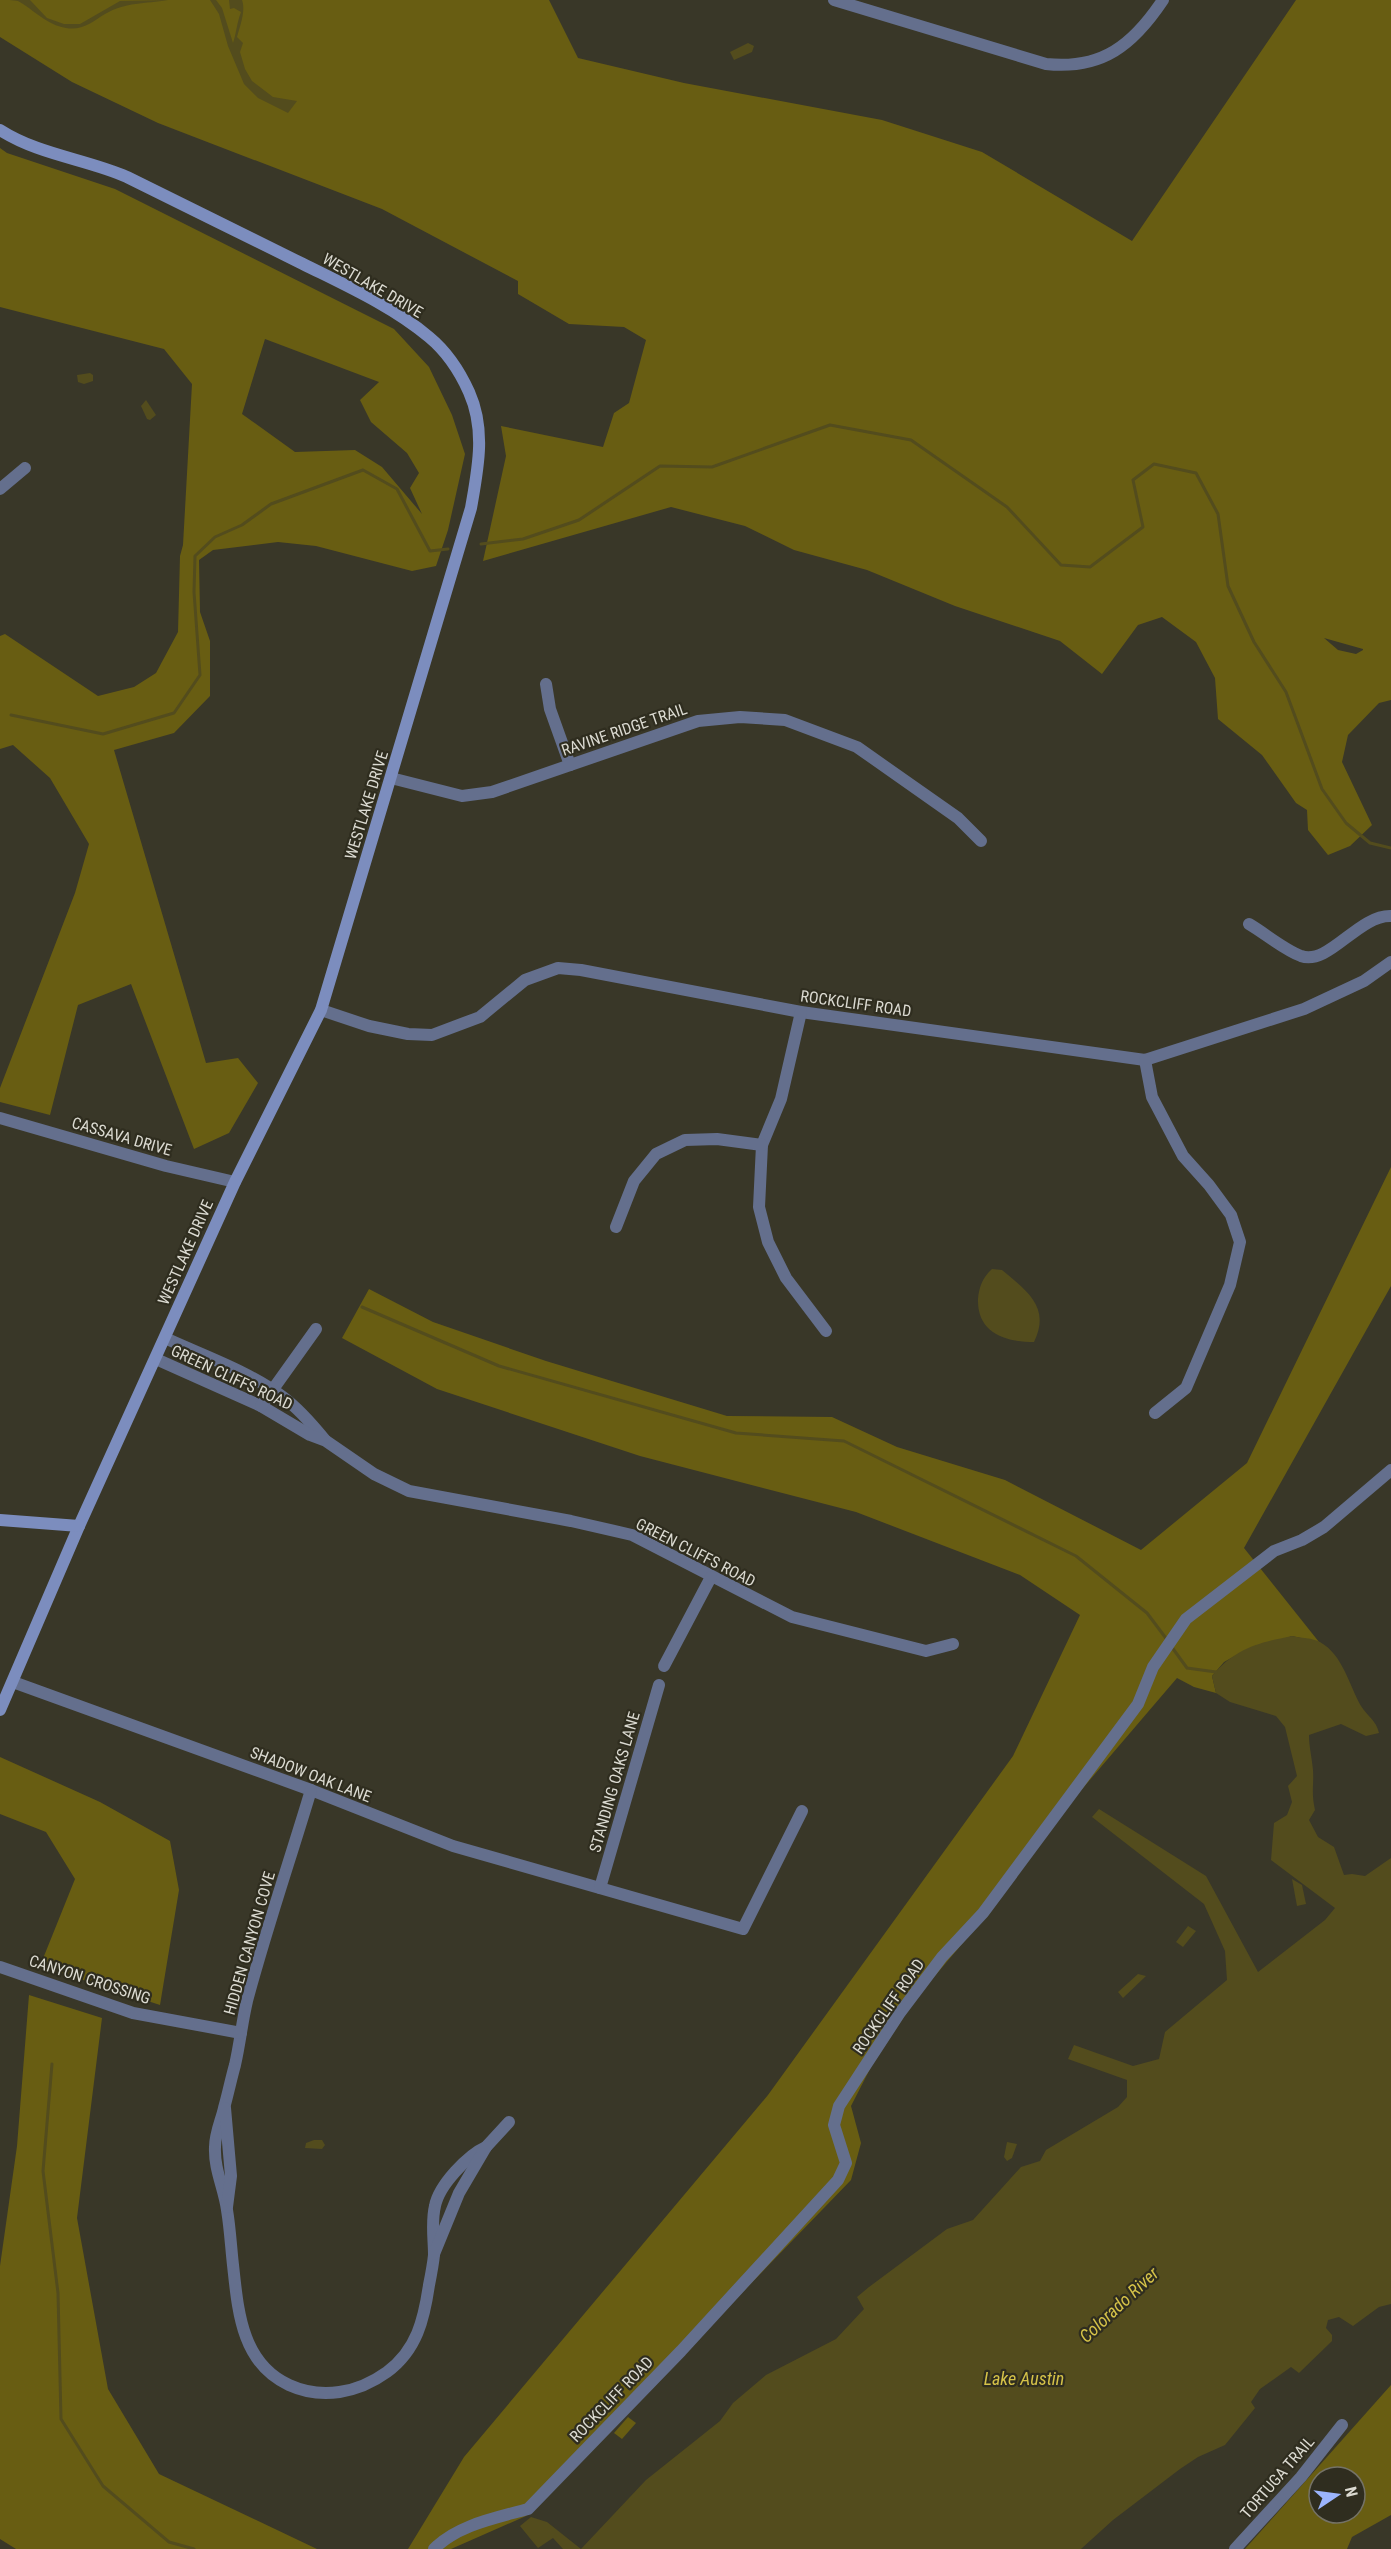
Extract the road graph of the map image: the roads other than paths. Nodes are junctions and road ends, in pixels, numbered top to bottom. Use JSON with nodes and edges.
{"nodes":[{"id":1,"x":834,"y":0,"type":"edge"},
{"id":2,"x":1163,"y":0,"type":"edge"},
{"id":3,"x":0,"y":130,"type":"edge"},
{"id":4,"x":25,"y":468,"type":"dead end"},
{"id":5,"x":0,"y":489,"type":"edge"},
{"id":6,"x":546,"y":684,"type":"dead end"},
{"id":7,"x":570,"y":765,"type":"junction"},
{"id":8,"x":391,"y":778,"type":"junction"},
{"id":9,"x":981,"y":841,"type":"dead end"},
{"id":10,"x":1391,"y":916,"type":"edge"},
{"id":11,"x":1249,"y":924,"type":"dead end"},
{"id":12,"x":1391,"y":962,"type":"edge"},
{"id":13,"x":321,"y":1010,"type":"junction"},
{"id":14,"x":801,"y":1012,"type":"junction"},
{"id":15,"x":1145,"y":1060,"type":"junction"},
{"id":16,"x":0,"y":1118,"type":"edge"},
{"id":17,"x":762,"y":1145,"type":"junction"},
{"id":18,"x":235,"y":1182,"type":"junction"},
{"id":19,"x":616,"y":1227,"type":"dead end"},
{"id":20,"x":316,"y":1329,"type":"dead end"},
{"id":21,"x":826,"y":1331,"type":"dead end"},
{"id":22,"x":165,"y":1338,"type":"junction"},
{"id":23,"x":156,"y":1359,"type":"junction"},
{"id":24,"x":272,"y":1391,"type":"junction"},
{"id":25,"x":261,"y":1406,"type":"junction"},
{"id":26,"x":1155,"y":1413,"type":"dead end"},
{"id":27,"x":326,"y":1441,"type":"junction"},
{"id":28,"x":1391,"y":1470,"type":"edge"},
{"id":29,"x":0,"y":1520,"type":"edge"},
{"id":30,"x":79,"y":1526,"type":"junction"},
{"id":31,"x":711,"y":1577,"type":"junction"},
{"id":32,"x":953,"y":1644,"type":"dead end"},
{"id":33,"x":664,"y":1666,"type":"dead end"},
{"id":34,"x":13,"y":1682,"type":"junction"},
{"id":35,"x":659,"y":1685,"type":"dead end"},
{"id":36,"x":0,"y":1710,"type":"edge"},
{"id":37,"x":311,"y":1790,"type":"junction"},
{"id":38,"x":802,"y":1811,"type":"dead end"},
{"id":39,"x":600,"y":1888,"type":"junction"},
{"id":40,"x":0,"y":1966,"type":"edge"},
{"id":41,"x":241,"y":2033,"type":"junction"},
{"id":42,"x":510,"y":2122,"type":"dead end"},
{"id":43,"x":1342,"y":2425,"type":"dead end"},
{"id":44,"x":434,"y":2549,"type":"edge"},
{"id":45,"x":1235,"y":2549,"type":"edge"}],
"edges":[{"from":1,"to":2,"type":"street"},
{"from":3,"to":8,"type":"street","name":"WESTLAKE DRIVE"},
{"from":4,"to":5,"type":"street"},
{"from":6,"to":7,"type":"street"},
{"from":7,"to":8,"type":"street","name":"RAVINE RIDGE TRAIL"},
{"from":7,"to":9,"type":"street","name":"RAVINE RIDGE TRAIL"},
{"from":8,"to":13,"type":"street","name":"WESTLAKE DRIVE"},
{"from":10,"to":11,"type":"street"},
{"from":12,"to":15,"type":"street","name":"ROCKCLIFF ROAD"},
{"from":13,"to":14,"type":"street","name":"ROCKCLIFF ROAD"},
{"from":13,"to":18,"type":"street","name":"WESTLAKE DRIVE"},
{"from":14,"to":15,"type":"street","name":"ROCKCLIFF ROAD"},
{"from":14,"to":17,"type":"street"},
{"from":15,"to":26,"type":"street"},
{"from":16,"to":18,"type":"street","name":"CASSAVA DRIVE"},
{"from":17,"to":19,"type":"street"},
{"from":17,"to":21,"type":"street"},
{"from":18,"to":22,"type":"street","name":"WESTLAKE DRIVE"},
{"from":20,"to":24,"type":"street"},
{"from":22,"to":23,"type":"street","name":"WESTLAKE DRIVE"},
{"from":22,"to":24,"type":"street","name":"GREEN CLIFFS ROAD"},
{"from":23,"to":25,"type":"street","name":"GREEN CLIFFS ROAD"},
{"from":23,"to":30,"type":"street","name":"WESTLAKE DRIVE"},
{"from":24,"to":25,"type":"street"},
{"from":24,"to":27,"type":"street","name":"GREEN CLIFFS ROAD"},
{"from":25,"to":27,"type":"street","name":"GREEN CLIFFS ROAD"},
{"from":27,"to":31,"type":"street","name":"GREEN CLIFFS ROAD"},
{"from":28,"to":44,"type":"street","name":"ROCKCLIFF ROAD"},
{"from":29,"to":30,"type":"street"},
{"from":30,"to":34,"type":"street","name":"WESTLAKE DRIVE"},
{"from":31,"to":32,"type":"street","name":"GREEN CLIFFS ROAD"},
{"from":31,"to":33,"type":"street"},
{"from":34,"to":36,"type":"street","name":"WESTLAKE DRIVE"},
{"from":34,"to":37,"type":"street","name":"SHADOW OAK LANE"},
{"from":35,"to":39,"type":"street","name":"STANDING OAKS LANE"},
{"from":37,"to":39,"type":"street","name":"SHADOW OAK LANE"},
{"from":37,"to":41,"type":"street","name":"HIDDEN CANYON COVE"},
{"from":38,"to":39,"type":"street","name":"SHADOW OAK LANE"},
{"from":40,"to":41,"type":"street","name":"CANYON CROSSING"},
{"from":41,"to":42,"type":"street","name":"HIDDEN CANYON COVE"},
{"from":43,"to":45,"type":"street","name":"TORTUGA TRAIL"}]}
